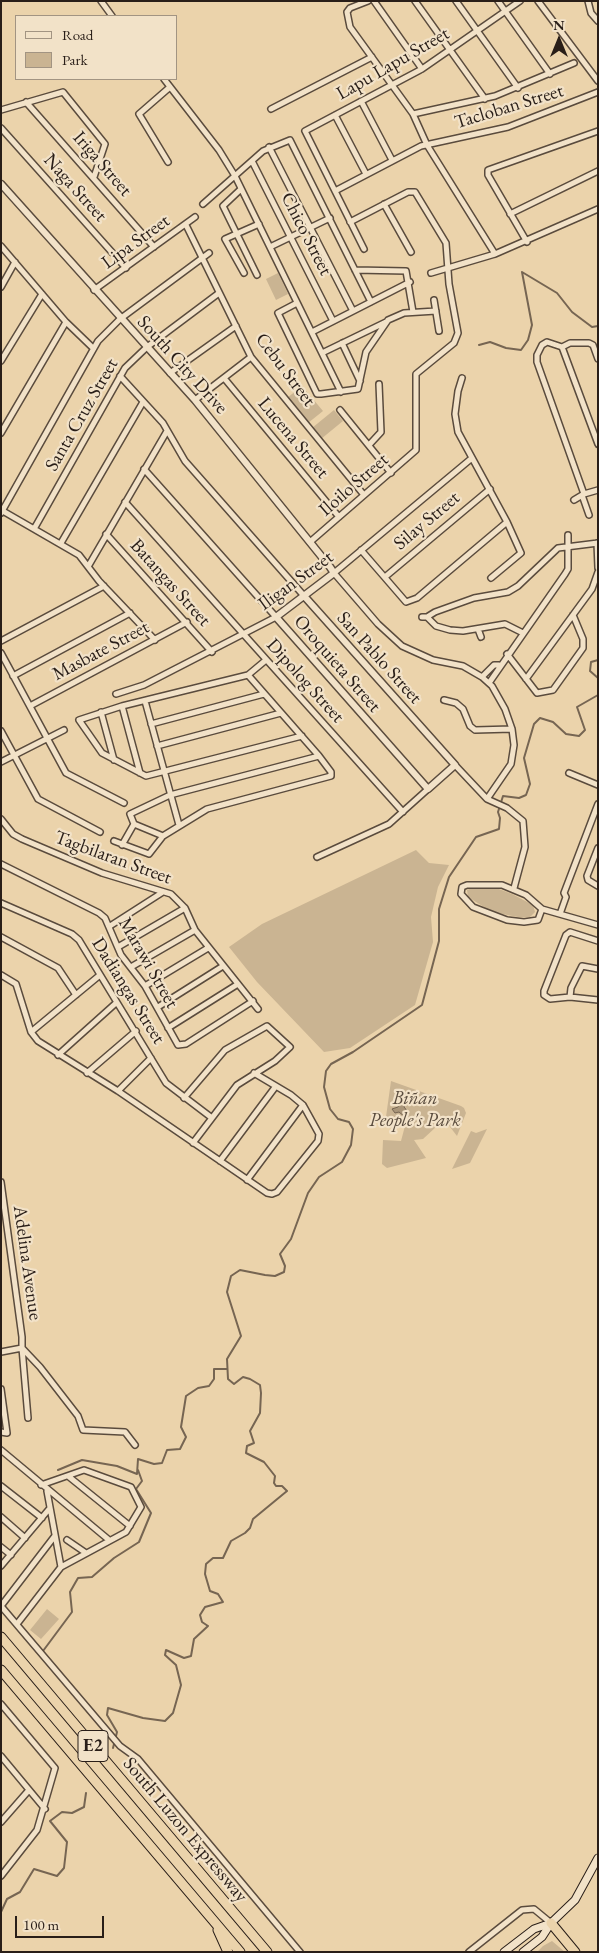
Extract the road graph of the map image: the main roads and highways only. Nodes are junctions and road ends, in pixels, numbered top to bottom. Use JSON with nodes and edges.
{"nodes":[{"id":1,"x":1,"y":1637,"type":"edge"},
{"id":2,"x":1,"y":1670,"type":"edge"},
{"id":3,"x":598,"y":1858,"type":"edge"},
{"id":4,"x":212,"y":1919,"type":"junction"},
{"id":5,"x":551,"y":1923,"type":"junction"},
{"id":6,"x":228,"y":1952,"type":"edge"},
{"id":7,"x":240,"y":1952,"type":"edge"},
{"id":8,"x":267,"y":1952,"type":"edge"},
{"id":9,"x":504,"y":1952,"type":"edge"},
{"id":10,"x":524,"y":1952,"type":"edge"},
{"id":11,"x":576,"y":1952,"type":"edge"}],
"edges":[{"from":1,"to":8,"type":"highway","name":"South Luzon Expressway","number":"E2"},
{"from":2,"to":4,"type":"highway","name":"South Luzon Expressway","number":"E2"},
{"from":3,"to":5,"type":"main road"},
{"from":4,"to":6,"type":"highway"},
{"from":4,"to":7,"type":"highway","name":"South Luzon Expressway","number":"E2"},
{"from":5,"to":9,"type":"main road"},
{"from":5,"to":10,"type":"main road"},
{"from":5,"to":11,"type":"highway"}]}
